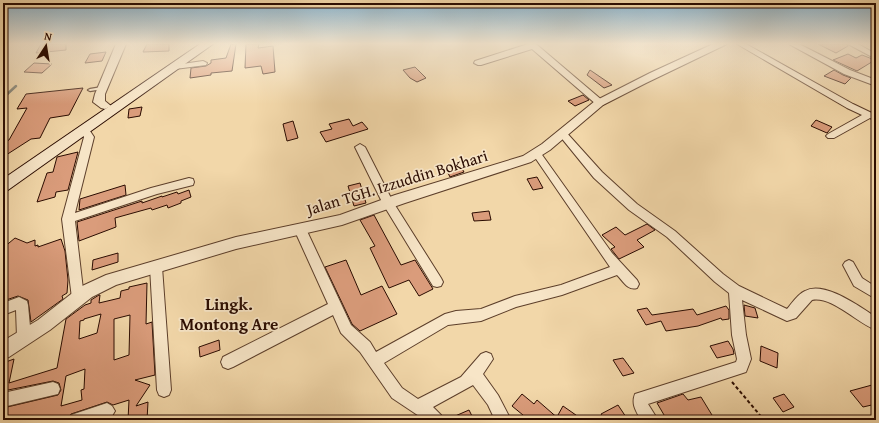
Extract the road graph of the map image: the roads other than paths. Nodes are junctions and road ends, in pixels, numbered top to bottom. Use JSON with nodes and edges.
{"nodes":[{"id":1,"x":112,"y":64,"type":"edge"},
{"id":2,"x":168,"y":64,"type":"edge"},
{"id":3,"x":180,"y":64,"type":"edge"},
{"id":4,"x":203,"y":64,"type":"dead end"},
{"id":5,"x":554,"y":64,"type":"edge"},
{"id":6,"x":678,"y":64,"type":"edge"},
{"id":7,"x":775,"y":64,"type":"edge"},
{"id":8,"x":831,"y":64,"type":"edge"},
{"id":9,"x":175,"y":67,"type":"junction"},
{"id":10,"x":876,"y":83,"type":"edge"},
{"id":11,"x":102,"y":88,"type":"junction"},
{"id":12,"x":90,"y":90,"type":"dead end"},
{"id":13,"x":600,"y":103,"type":"junction"},
{"id":14,"x":101,"y":112,"type":"junction"},
{"id":15,"x":873,"y":117,"type":"edge"},
{"id":16,"x":85,"y":130,"type":"junction"},
{"id":17,"x":562,"y":133,"type":"junction"},
{"id":18,"x":831,"y":136,"type":"dead end"},
{"id":19,"x":360,"y":147,"type":"dead end"},
{"id":20,"x":537,"y":154,"type":"junction"},
{"id":21,"x":3,"y":175,"type":"edge"},
{"id":22,"x":189,"y":182,"type":"dead end"},
{"id":23,"x":3,"y":186,"type":"edge"},
{"id":24,"x":388,"y":204,"type":"junction"},
{"id":25,"x":68,"y":219,"type":"junction"},
{"id":26,"x":300,"y":229,"type":"junction"},
{"id":27,"x":849,"y":265,"type":"dead end"},
{"id":28,"x":156,"y":267,"type":"junction"},
{"id":29,"x":618,"y":269,"type":"junction"},
{"id":30,"x":437,"y":282,"type":"dead end"},
{"id":31,"x":633,"y":284,"type":"dead end"},
{"id":32,"x":735,"y":290,"type":"junction"},
{"id":33,"x":876,"y":294,"type":"edge"},
{"id":34,"x":78,"y":298,"type":"junction"},
{"id":35,"x":335,"y":307,"type":"junction"},
{"id":36,"x":3,"y":309,"type":"edge"},
{"id":37,"x":876,"y":324,"type":"edge"},
{"id":38,"x":24,"y":337,"type":"junction"},
{"id":39,"x":3,"y":351,"type":"edge"},
{"id":40,"x":486,"y":359,"type":"dead end"},
{"id":41,"x":374,"y":361,"type":"junction"},
{"id":42,"x":228,"y":362,"type":"dead end"},
{"id":43,"x":474,"y":374,"type":"junction"},
{"id":44,"x":53,"y":389,"type":"dead end"},
{"id":45,"x":164,"y":390,"type":"dead end"},
{"id":46,"x":3,"y":400,"type":"edge"},
{"id":47,"x":419,"y":406,"type":"junction"},
{"id":48,"x":107,"y":411,"type":"dead end"},
{"id":49,"x":76,"y":420,"type":"edge"},
{"id":50,"x":436,"y":420,"type":"edge"},
{"id":51,"x":503,"y":420,"type":"edge"},
{"id":52,"x":650,"y":420,"type":"edge"}],
"edges":[{"from":1,"to":11,"type":"street"},
{"from":2,"to":14,"type":"main road"},
{"from":3,"to":9,"type":"main road"},
{"from":4,"to":9,"type":"street"},
{"from":5,"to":13,"type":"street"},
{"from":6,"to":13,"type":"street","name":"Jalan TGH. Izzuddin Bokhari"},
{"from":7,"to":15,"type":"street"},
{"from":8,"to":10,"type":"street"},
{"from":9,"to":14,"type":"main road"},
{"from":11,"to":12,"type":"lane"},
{"from":11,"to":14,"type":"street"},
{"from":13,"to":17,"type":"street","name":"Jalan TGH. Izzuddin Bokhari"},
{"from":14,"to":16,"type":"main road"},
{"from":14,"to":21,"type":"main road"},
{"from":15,"to":18,"type":"street"},
{"from":16,"to":23,"type":"main road"},
{"from":16,"to":25,"type":"street"},
{"from":17,"to":20,"type":"street","name":"Jalan TGH. Izzuddin Bokhari"},
{"from":17,"to":32,"type":"street"},
{"from":19,"to":24,"type":"street"},
{"from":20,"to":24,"type":"street","name":"Jalan TGH. Izzuddin Bokhari"},
{"from":20,"to":29,"type":"street"},
{"from":22,"to":25,"type":"street"},
{"from":24,"to":26,"type":"street","name":"Jalan TGH. Izzuddin Bokhari"},
{"from":24,"to":30,"type":"street"},
{"from":25,"to":34,"type":"street"},
{"from":26,"to":28,"type":"street","name":"Jalan TGH. Izzuddin Bokhari"},
{"from":26,"to":35,"type":"street"},
{"from":27,"to":33,"type":"street"},
{"from":28,"to":34,"type":"street","name":"Jalan TGH. Izzuddin Bokhari"},
{"from":28,"to":45,"type":"street"},
{"from":29,"to":31,"type":"street"},
{"from":29,"to":41,"type":"street"},
{"from":32,"to":37,"type":"street"},
{"from":32,"to":52,"type":"street"},
{"from":34,"to":38,"type":"street","name":"Jalan TGH. Izzuddin Bokhari"},
{"from":35,"to":41,"type":"street"},
{"from":35,"to":42,"type":"street"},
{"from":36,"to":38,"type":"street"},
{"from":38,"to":39,"type":"street","name":"Jalan TGH. Izzuddin Bokhari"},
{"from":40,"to":43,"type":"street"},
{"from":41,"to":47,"type":"street"},
{"from":43,"to":47,"type":"street"},
{"from":43,"to":51,"type":"street"},
{"from":44,"to":46,"type":"street"},
{"from":47,"to":50,"type":"street"},
{"from":48,"to":49,"type":"street"}]}
